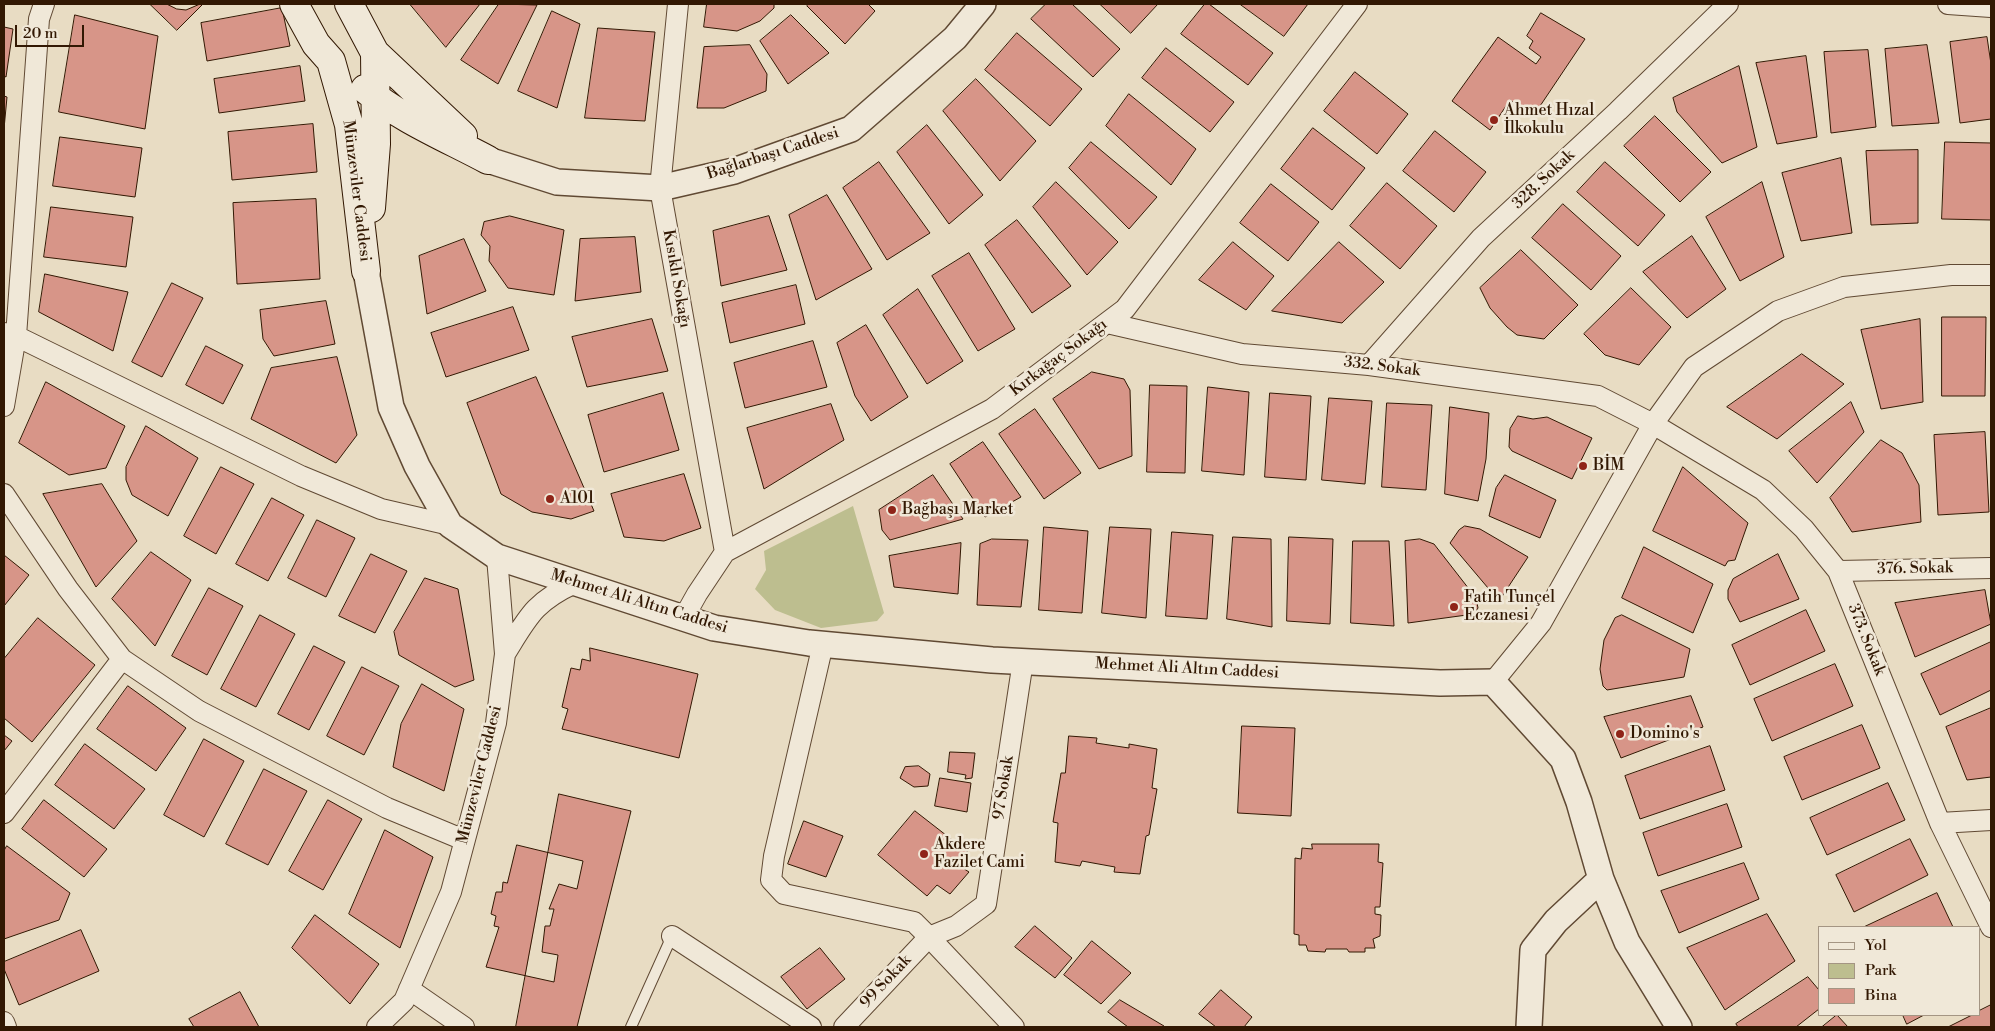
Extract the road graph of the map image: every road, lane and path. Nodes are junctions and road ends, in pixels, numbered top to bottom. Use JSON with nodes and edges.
{"nodes":[{"id":1,"x":44,"y":4,"type":"edge"},
{"id":2,"x":294,"y":4,"type":"edge"},
{"id":3,"x":349,"y":4,"type":"edge"},
{"id":4,"x":678,"y":4,"type":"edge"},
{"id":5,"x":983,"y":4,"type":"edge"},
{"id":6,"x":1357,"y":4,"type":"edge"},
{"id":7,"x":1728,"y":4,"type":"edge"},
{"id":8,"x":1948,"y":4,"type":"edge"},
{"id":9,"x":1991,"y":7,"type":"edge"},
{"id":10,"x":375,"y":53,"type":"junction"},
{"id":11,"x":331,"y":61,"type":"junction"},
{"id":12,"x":376,"y":98,"type":"junction"},
{"id":13,"x":427,"y":128,"type":"junction"},
{"id":14,"x":376,"y":144,"type":"junction"},
{"id":15,"x":488,"y":160,"type":"junction"},
{"id":16,"x":660,"y":188,"type":"junction"},
{"id":17,"x":366,"y":271,"type":"junction"},
{"id":18,"x":1991,"y":275,"type":"edge"},
{"id":19,"x":1106,"y":323,"type":"junction"},
{"id":20,"x":10,"y":335,"type":"edge"},
{"id":21,"x":1369,"y":365,"type":"junction"},
{"id":22,"x":4,"y":406,"type":"edge"},
{"id":23,"x":1653,"y":424,"type":"junction"},
{"id":24,"x":4,"y":494,"type":"edge"},
{"id":25,"x":450,"y":525,"type":"junction"},
{"id":26,"x":725,"y":552,"type":"junction"},
{"id":27,"x":496,"y":557,"type":"junction"},
{"id":28,"x":1991,"y":568,"type":"edge"},
{"id":29,"x":1838,"y":571,"type":"junction"},
{"id":30,"x":575,"y":583,"type":"junction"},
{"id":31,"x":683,"y":619,"type":"junction"},
{"id":32,"x":823,"y":644,"type":"junction"},
{"id":33,"x":505,"y":654,"type":"junction"},
{"id":34,"x":122,"y":660,"type":"junction"},
{"id":35,"x":1023,"y":661,"type":"junction"},
{"id":36,"x":1494,"y":682,"type":"junction"},
{"id":37,"x":4,"y":813,"type":"edge"},
{"id":38,"x":1991,"y":820,"type":"edge"},
{"id":39,"x":1940,"y":823,"type":"junction"},
{"id":40,"x":464,"y":840,"type":"junction"},
{"id":41,"x":1600,"y":879,"type":"junction"},
{"id":42,"x":1991,"y":927,"type":"edge"},
{"id":43,"x":672,"y":936,"type":"joint"},
{"id":44,"x":929,"y":937,"type":"junction"},
{"id":45,"x":409,"y":989,"type":"junction"},
{"id":46,"x":4,"y":1022,"type":"edge"},
{"id":47,"x":6,"y":1027,"type":"edge"},
{"id":48,"x":377,"y":1027,"type":"edge"},
{"id":49,"x":464,"y":1027,"type":"edge"},
{"id":50,"x":631,"y":1027,"type":"edge"},
{"id":51,"x":811,"y":1027,"type":"edge"},
{"id":52,"x":844,"y":1027,"type":"edge"},
{"id":53,"x":1014,"y":1027,"type":"edge"},
{"id":54,"x":1529,"y":1027,"type":"edge"},
{"id":55,"x":1679,"y":1027,"type":"edge"}],
"edges":[{"from":1,"to":20,"type":"street"},
{"from":2,"to":11,"type":"main road","name":"Münzeviler Caddesi"},
{"from":3,"to":10,"type":"main road","name":"Münzeviler Caddesi"},
{"from":4,"to":16,"type":"street","name":"Kısıklı Sokağı"},
{"from":5,"to":16,"type":"street","name":"Bağlarbaşı Caddesi"},
{"from":6,"to":19,"type":"street","name":"Kırkağaç Sokağı"},
{"from":7,"to":21,"type":"street","name":"328. Sokak"},
{"from":8,"to":9,"type":"street"},
{"from":10,"to":11,"type":"main road"},
{"from":10,"to":12,"type":"main road","name":"Münzeviler Caddesi"},
{"from":10,"to":15,"type":"main road","name":"Bağlarbaşı Caddesi"},
{"from":11,"to":12,"type":"main road","name":"Bağlarbaşı Caddesi"},
{"from":11,"to":17,"type":"main road","name":"Münzeviler Caddesi"},
{"from":12,"to":13,"type":"main road","name":"Bağlarbaşı Caddesi"},
{"from":12,"to":14,"type":"main road","name":"Münzeviler Caddesi"},
{"from":13,"to":14,"type":"main road"},
{"from":13,"to":15,"type":"main road","name":"Bağlarbaşı Caddesi"},
{"from":14,"to":17,"type":"main road","name":"Münzeviler Caddesi"},
{"from":15,"to":16,"type":"street","name":"Bağlarbaşı Caddesi"},
{"from":16,"to":26,"type":"street","name":"Kısıklı Sokağı"},
{"from":17,"to":25,"type":"street","name":"Münzeviler Caddesi"},
{"from":18,"to":23,"type":"street"},
{"from":19,"to":21,"type":"street","name":"332. Sokak"},
{"from":19,"to":26,"type":"street","name":"Kırkağaç Sokağı"},
{"from":20,"to":22,"type":"street"},
{"from":20,"to":25,"type":"street"},
{"from":21,"to":23,"type":"street","name":"332. Sokak"},
{"from":23,"to":29,"type":"street","name":"373. Sokak"},
{"from":23,"to":36,"type":"street"},
{"from":24,"to":34,"type":"street"},
{"from":25,"to":27,"type":"street","name":"Münzeviler Caddesi"},
{"from":26,"to":31,"type":"street","name":"Kırkağaç Sokağı"},
{"from":27,"to":30,"type":"street","name":"Mehmet Ali Altın Caddesi"},
{"from":27,"to":33,"type":"street","name":"Münzeviler Caddesi"},
{"from":28,"to":29,"type":"street","name":"376. Sokak"},
{"from":29,"to":39,"type":"street","name":"373. Sokak"},
{"from":30,"to":31,"type":"street","name":"Mehmet Ali Altın Caddesi"},
{"from":30,"to":33,"type":"street"},
{"from":31,"to":32,"type":"street","name":"Mehmet Ali Altın Caddesi"},
{"from":32,"to":35,"type":"street","name":"Mehmet Ali Altın Caddesi"},
{"from":32,"to":44,"type":"street"},
{"from":33,"to":40,"type":"street","name":"Münzeviler Caddesi"},
{"from":34,"to":37,"type":"street"},
{"from":34,"to":40,"type":"street"},
{"from":35,"to":36,"type":"street","name":"Mehmet Ali Altın Caddesi"},
{"from":35,"to":44,"type":"street","name":"97 Sokak"},
{"from":36,"to":41,"type":"street"},
{"from":38,"to":39,"type":"street"},
{"from":39,"to":42,"type":"street","name":"373. Sokak"},
{"from":40,"to":45,"type":"street","name":"Münzeviler Caddesi"},
{"from":41,"to":54,"type":"street"},
{"from":41,"to":55,"type":"street"},
{"from":43,"to":50,"type":"lane"},
{"from":43,"to":51,"type":"street"},
{"from":44,"to":52,"type":"street","name":"99 Sokak"},
{"from":44,"to":53,"type":"street"},
{"from":45,"to":48,"type":"street","name":"Münzeviler Caddesi"},
{"from":45,"to":49,"type":"street"},
{"from":46,"to":47,"type":"street"}]}
